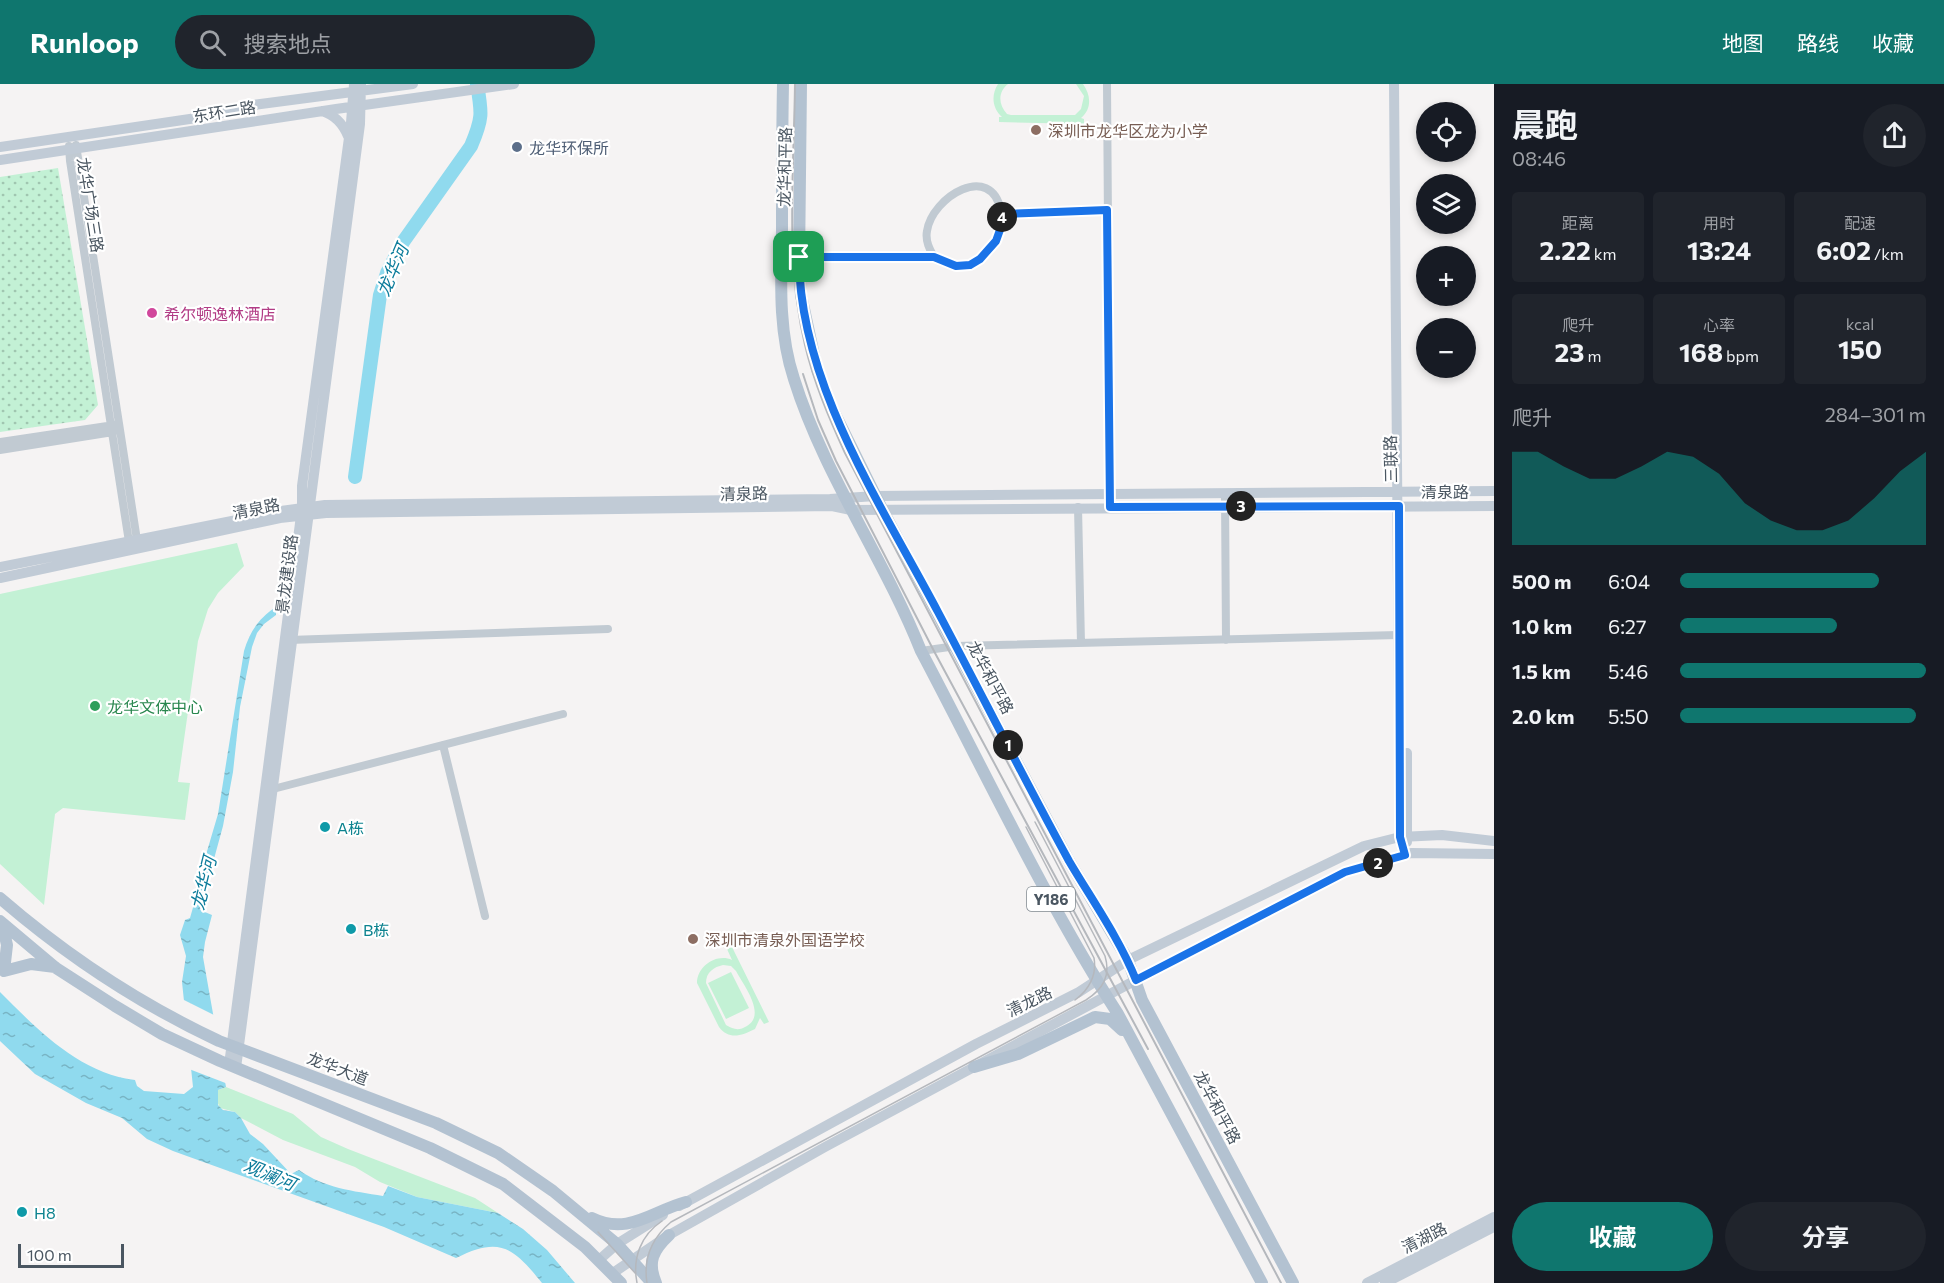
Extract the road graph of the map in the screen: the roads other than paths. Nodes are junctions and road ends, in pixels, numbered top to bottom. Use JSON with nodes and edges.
{"nodes":[{"id":1,"x":338,"y":84,"type":"edge"},
{"id":2,"x":414,"y":84,"type":"edge"},
{"id":3,"x":783,"y":84,"type":"edge"},
{"id":4,"x":801,"y":84,"type":"edge"},
{"id":5,"x":1107,"y":84,"type":"edge"},
{"id":6,"x":1394,"y":84,"type":"edge"},
{"id":7,"x":1401,"y":84,"type":"edge"},
{"id":8,"x":393,"y":85,"type":"edge"},
{"id":9,"x":510,"y":85,"type":"edge"},
{"id":10,"x":357,"y":88,"type":"edge"},
{"id":11,"x":318,"y":96,"type":"junction"},
{"id":12,"x":356,"y":107,"type":"junction"},
{"id":13,"x":321,"y":111,"type":"junction"},
{"id":14,"x":71,"y":135,"type":"junction"},
{"id":15,"x":349,"y":138,"type":"junction"},
{"id":16,"x":0,"y":147,"type":"edge"},
{"id":17,"x":73,"y":149,"type":"junction"},
{"id":18,"x":0,"y":160,"type":"edge"},
{"id":19,"x":1107,"y":210,"type":"junction"},
{"id":20,"x":1002,"y":214,"type":"junction"},
{"id":21,"x":799,"y":257,"type":"junction"},
{"id":22,"x":934,"y":257,"type":"junction"},
{"id":23,"x":115,"y":428,"type":"junction"},
{"id":24,"x":0,"y":442,"type":"edge"},
{"id":25,"x":0,"y":450,"type":"edge"},
{"id":26,"x":1494,"y":491,"type":"edge"},
{"id":27,"x":1402,"y":493,"type":"junction"},
{"id":28,"x":1225,"y":494,"type":"junction"},
{"id":29,"x":1109,"y":495,"type":"junction"},
{"id":30,"x":876,"y":496,"type":"junction"},
{"id":31,"x":845,"y":498,"type":"junction"},
{"id":32,"x":1402,"y":505,"type":"junction"},
{"id":33,"x":1494,"y":506,"type":"edge"},
{"id":34,"x":1078,"y":507,"type":"junction"},
{"id":35,"x":1110,"y":507,"type":"junction"},
{"id":36,"x":1226,"y":507,"type":"junction"},
{"id":37,"x":882,"y":508,"type":"junction"},
{"id":38,"x":851,"y":510,"type":"junction"},
{"id":39,"x":305,"y":511,"type":"junction"},
{"id":40,"x":133,"y":541,"type":"junction"},
{"id":41,"x":0,"y":567,"type":"edge"},
{"id":42,"x":0,"y":578,"type":"edge"},
{"id":43,"x":608,"y":628,"type":"dead end"},
{"id":44,"x":1398,"y":635,"type":"junction"},
{"id":45,"x":288,"y":640,"type":"junction"},
{"id":46,"x":1226,"y":640,"type":"junction"},
{"id":47,"x":1081,"y":643,"type":"junction"},
{"id":48,"x":956,"y":646,"type":"junction"},
{"id":49,"x":921,"y":651,"type":"junction"},
{"id":50,"x":562,"y":714,"type":"dead end"},
{"id":51,"x":443,"y":745,"type":"junction"},
{"id":52,"x":273,"y":789,"type":"junction"},
{"id":53,"x":1404,"y":837,"type":"junction"},
{"id":54,"x":1494,"y":841,"type":"edge"},
{"id":55,"x":1494,"y":854,"type":"edge"},
{"id":56,"x":1405,"y":855,"type":"junction"},
{"id":57,"x":0,"y":897,"type":"edge"},
{"id":58,"x":484,"y":916,"type":"dead end"},
{"id":59,"x":1,"y":922,"type":"edge"},
{"id":60,"x":1128,"y":960,"type":"junction"},
{"id":61,"x":56,"y":968,"type":"junction"},
{"id":62,"x":2,"y":973,"type":"edge"},
{"id":63,"x":1136,"y":980,"type":"junction"},
{"id":64,"x":1098,"y":981,"type":"junction"},
{"id":65,"x":1107,"y":996,"type":"junction"},
{"id":66,"x":235,"y":1047,"type":"junction"},
{"id":67,"x":1141,"y":1056,"type":"junction"},
{"id":68,"x":228,"y":1065,"type":"junction"},
{"id":69,"x":974,"y":1067,"type":"junction"},
{"id":70,"x":686,"y":1202,"type":"junction"},
{"id":71,"x":579,"y":1212,"type":"junction"},
{"id":72,"x":1494,"y":1217,"type":"edge"},
{"id":73,"x":1494,"y":1227,"type":"edge"},
{"id":74,"x":669,"y":1235,"type":"junction"},
{"id":75,"x":617,"y":1244,"type":"junction"},
{"id":76,"x":632,"y":1259,"type":"junction"},
{"id":77,"x":599,"y":1260,"type":"junction"},
{"id":78,"x":613,"y":1273,"type":"junction"},
{"id":79,"x":621,"y":1283,"type":"edge"},
{"id":80,"x":654,"y":1283,"type":"edge"},
{"id":81,"x":1262,"y":1283,"type":"edge"},
{"id":82,"x":1293,"y":1283,"type":"edge"},
{"id":83,"x":1367,"y":1283,"type":"edge"},
{"id":84,"x":1385,"y":1283,"type":"edge"}],
"edges":[{"from":1,"to":11,"type":"main road"},
{"from":2,"to":8,"type":"main road","name":"东环二路"},
{"from":3,"to":31,"type":"main road","name":"龙华和平路","number":"Y186"},
{"from":4,"to":21,"type":"main road","name":"龙华和平路","number":"Y186"},
{"from":5,"to":19,"type":"street"},
{"from":6,"to":27,"type":"main road","name":"三联路"},
{"from":7,"to":27,"type":"main road","name":"三联路"},
{"from":8,"to":10,"type":"main road","name":"东环二路"},
{"from":9,"to":12,"type":"main road","name":"东环二路"},
{"from":10,"to":11,"type":"main road","name":"东环二路"},
{"from":10,"to":12,"type":"main road","name":"景龙建设路"},
{"from":11,"to":14,"type":"main road","name":"东环二路"},
{"from":12,"to":13,"type":"main road","name":"东环二路"},
{"from":12,"to":15,"type":"main road","name":"景龙建设路"},
{"from":12,"to":39,"type":"main road","name":"景龙建设路"},
{"from":13,"to":15,"type":"main road"},
{"from":13,"to":17,"type":"main road","name":"东环二路"},
{"from":14,"to":16,"type":"main road","name":"东环二路"},
{"from":14,"to":17,"type":"street","name":"龙华广场三路"},
{"from":15,"to":39,"type":"main road","name":"景龙建设路"},
{"from":17,"to":18,"type":"main road","name":"东环二路"},
{"from":17,"to":23,"type":"street","name":"龙华广场三路"},
{"from":19,"to":20,"type":"street"},
{"from":19,"to":29,"type":"street"},
{"from":20,"to":22,"type":"street"},
{"from":20,"to":22,"type":"street"},
{"from":21,"to":22,"type":"street"},
{"from":21,"to":30,"type":"main road","name":"龙华和平路","number":"Y186"},
{"from":23,"to":24,"type":"street"},
{"from":23,"to":25,"type":"street"},
{"from":23,"to":40,"type":"street","name":"龙华广场三路"},
{"from":26,"to":27,"type":"main road","name":"清泉路"},
{"from":27,"to":28,"type":"main road","name":"清泉路"},
{"from":27,"to":32,"type":"main road","name":"三联路"},
{"from":28,"to":29,"type":"main road","name":"清泉路"},
{"from":28,"to":36,"type":"street"},
{"from":29,"to":30,"type":"main road","name":"清泉路"},
{"from":29,"to":35,"type":"street"},
{"from":30,"to":31,"type":"main road","name":"清泉路"},
{"from":30,"to":37,"type":"main road","name":"龙华和平路","number":"Y186"},
{"from":31,"to":38,"type":"main road","name":"龙华和平路","number":"Y186"},
{"from":31,"to":39,"type":"main road","name":"清泉路"},
{"from":32,"to":33,"type":"main road","name":"清泉路"},
{"from":32,"to":36,"type":"main road","name":"清泉路"},
{"from":32,"to":44,"type":"main road","name":"三联路"},
{"from":32,"to":53,"type":"main road","name":"三联路"},
{"from":34,"to":35,"type":"main road","name":"清泉路"},
{"from":34,"to":37,"type":"main road","name":"清泉路"},
{"from":34,"to":47,"type":"street"},
{"from":35,"to":36,"type":"main road","name":"清泉路"},
{"from":36,"to":46,"type":"street"},
{"from":37,"to":38,"type":"main road","name":"清泉路"},
{"from":37,"to":48,"type":"main road","name":"龙华和平路","number":"Y186"},
{"from":38,"to":39,"type":"main road","name":"清泉路"},
{"from":38,"to":49,"type":"main road","name":"龙华和平路","number":"Y186"},
{"from":39,"to":40,"type":"main road","name":"清泉路"},
{"from":39,"to":42,"type":"main road","name":"清泉路"},
{"from":39,"to":45,"type":"main road","name":"景龙建设路"},
{"from":40,"to":41,"type":"main road","name":"清泉路"},
{"from":43,"to":45,"type":"street"},
{"from":44,"to":46,"type":"street"},
{"from":44,"to":53,"type":"main road","name":"三联路"},
{"from":45,"to":52,"type":"main road","name":"景龙建设路"},
{"from":45,"to":66,"type":"main road","name":"景龙建设路"},
{"from":46,"to":47,"type":"street"},
{"from":47,"to":48,"type":"street"},
{"from":48,"to":49,"type":"street"},
{"from":48,"to":60,"type":"main road","name":"龙华和平路","number":"Y186"},
{"from":49,"to":64,"type":"main road","name":"龙华和平路","number":"Y186"},
{"from":50,"to":51,"type":"street"},
{"from":51,"to":52,"type":"street"},
{"from":51,"to":58,"type":"street"},
{"from":52,"to":66,"type":"main road","name":"景龙建设路"},
{"from":53,"to":54,"type":"main road","name":"清龙路"},
{"from":53,"to":56,"type":"main road","name":"三联路"},
{"from":53,"to":60,"type":"main road","name":"清龙路"},
{"from":55,"to":56,"type":"main road","name":"清龙路"},
{"from":56,"to":63,"type":"main road","name":"清龙路"},
{"from":57,"to":66,"type":"main road","name":"龙华大道"},
{"from":59,"to":61,"type":"main road"},
{"from":59,"to":62,"type":"main road"},
{"from":60,"to":63,"type":"main road","name":"龙华和平路","number":"Y186"},
{"from":60,"to":64,"type":"main road","name":"清龙路"},
{"from":61,"to":62,"type":"main road"},
{"from":61,"to":68,"type":"main road"},
{"from":63,"to":65,"type":"main road","name":"清龙路"},
{"from":63,"to":82,"type":"main road","name":"龙华和平路","number":"Y186"},
{"from":64,"to":65,"type":"main road","name":"龙华和平路","number":"Y186"},
{"from":64,"to":70,"type":"main road","name":"清龙路"},
{"from":65,"to":67,"type":"main road","name":"龙华和平路","number":"Y186"},
{"from":65,"to":69,"type":"main road","name":"清龙路"},
{"from":66,"to":68,"type":"main road","name":"景龙建设路"},
{"from":66,"to":71,"type":"main road","name":"龙华大道"},
{"from":67,"to":69,"type":"main road"},
{"from":67,"to":81,"type":"main road","name":"龙华和平路","number":"Y186"},
{"from":68,"to":77,"type":"main road"},
{"from":69,"to":74,"type":"main road","name":"清龙路"},
{"from":70,"to":71,"type":"main road"},
{"from":70,"to":75,"type":"main road","name":"清龙路"},
{"from":71,"to":75,"type":"main road","name":"龙华大道"},
{"from":72,"to":83,"type":"main road","name":"清湖路"},
{"from":73,"to":84,"type":"main road","name":"清湖路"},
{"from":74,"to":76,"type":"main road","name":"清龙路"},
{"from":74,"to":80,"type":"main road"},
{"from":75,"to":76,"type":"main road","name":"龙华大道"},
{"from":75,"to":77,"type":"main road","name":"清龙路"},
{"from":76,"to":78,"type":"main road","name":"清龙路"},
{"from":76,"to":80,"type":"main road","name":"龙华大道"},
{"from":77,"to":78,"type":"main road"},
{"from":78,"to":79,"type":"main road"}]}
